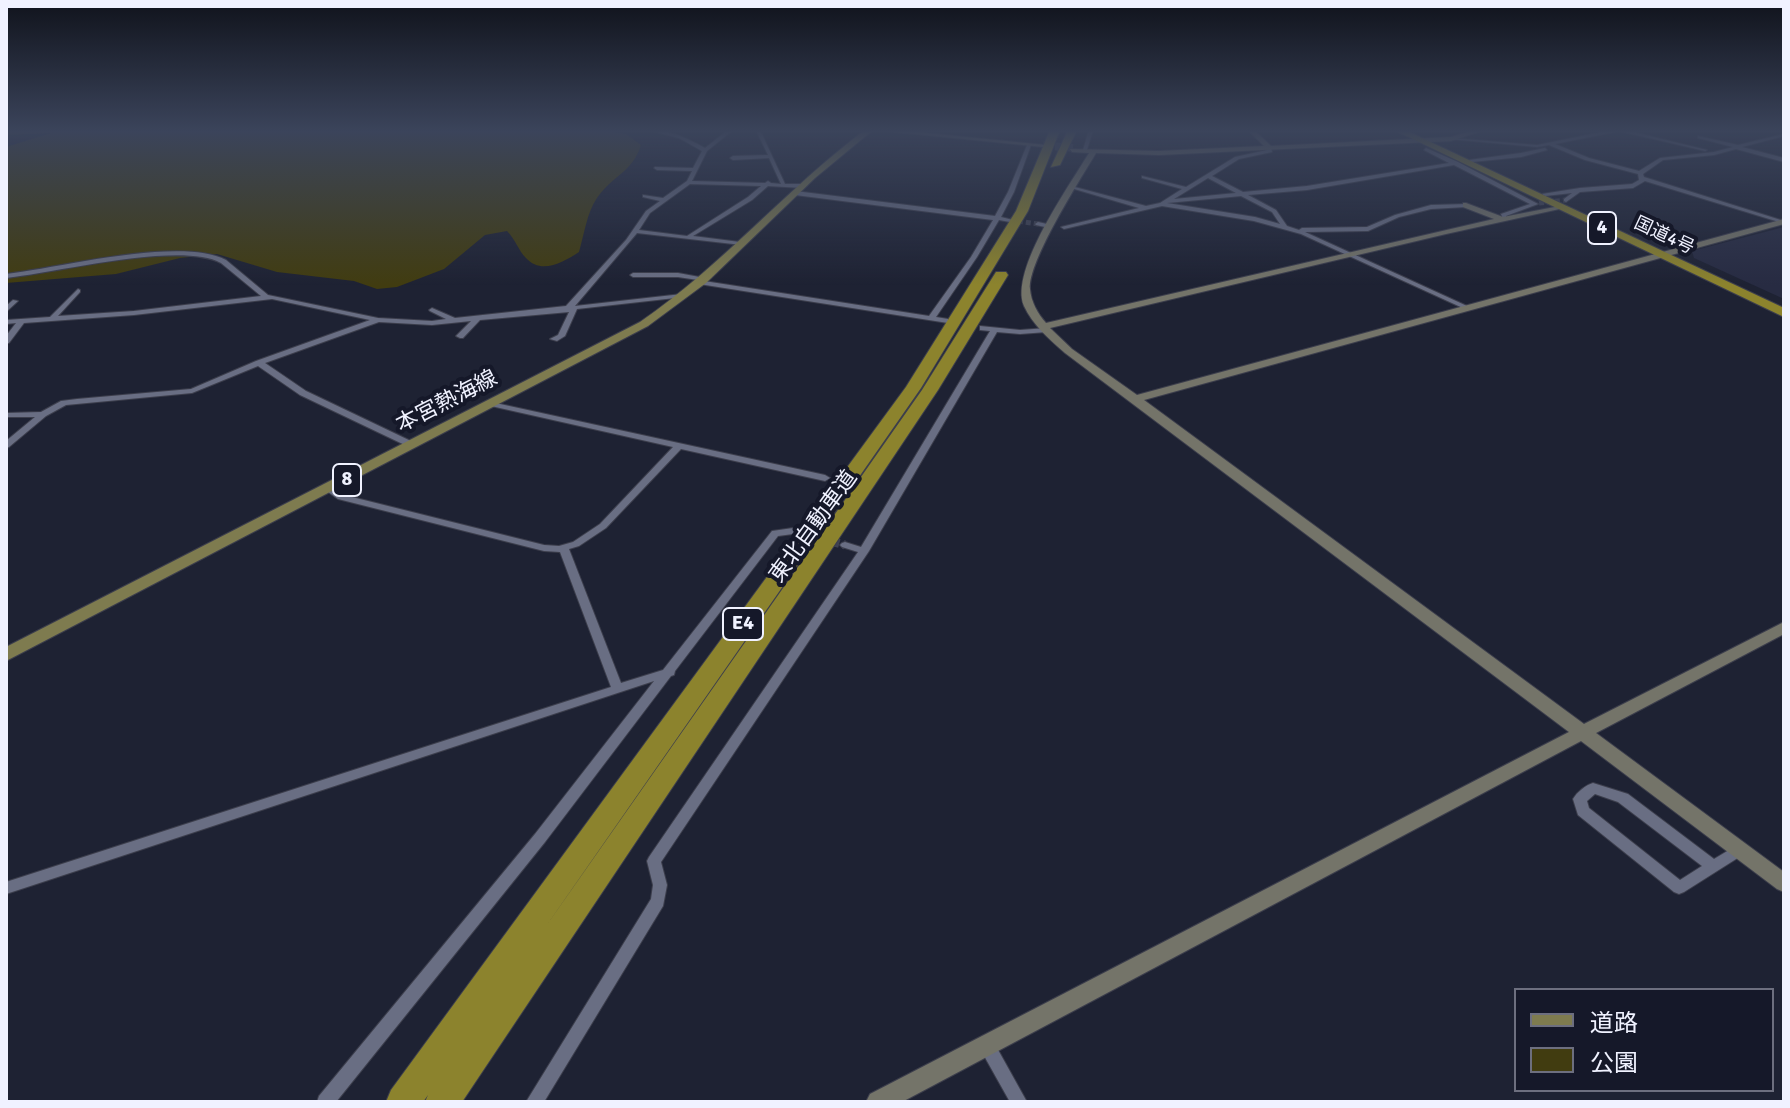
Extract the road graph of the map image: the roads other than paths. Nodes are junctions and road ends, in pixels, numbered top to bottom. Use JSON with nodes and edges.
{"nodes":[{"id":1,"x":689,"y":182,"type":"joint"},
{"id":2,"x":808,"y":182,"type":"edge"},
{"id":3,"x":1018,"y":182,"type":"edge"},
{"id":4,"x":1034,"y":182,"type":"edge"},
{"id":5,"x":1041,"y":182,"type":"edge"},
{"id":6,"x":1075,"y":182,"type":"edge"},
{"id":7,"x":1161,"y":182,"type":"edge"},
{"id":8,"x":1197,"y":182,"type":"edge"},
{"id":9,"x":1220,"y":182,"type":"edge"},
{"id":10,"x":1331,"y":182,"type":"edge"},
{"id":11,"x":1498,"y":182,"type":"edge"},
{"id":12,"x":1508,"y":182,"type":"edge"},
{"id":13,"x":1513,"y":182,"type":"edge"},
{"id":14,"x":1636,"y":182,"type":"edge"},
{"id":15,"x":1659,"y":182,"type":"edge"},
{"id":16,"x":768,"y":183,"type":"junction"},
{"id":17,"x":783,"y":183,"type":"joint"},
{"id":18,"x":1073,"y":187,"type":"junction"},
{"id":19,"x":1184,"y":188,"type":"junction"},
{"id":20,"x":799,"y":189,"type":"junction"},
{"id":21,"x":1580,"y":190,"type":"junction"},
{"id":22,"x":1247,"y":195,"type":"junction"},
{"id":23,"x":645,"y":196,"type":"dead end"},
{"id":24,"x":663,"y":200,"type":"junction"},
{"id":25,"x":1539,"y":200,"type":"junction"},
{"id":26,"x":1165,"y":203,"type":"junction"},
{"id":27,"x":1563,"y":204,"type":"junction"},
{"id":28,"x":1466,"y":205,"type":"joint"},
{"id":29,"x":1147,"y":208,"type":"junction"},
{"id":30,"x":996,"y":219,"type":"junction"},
{"id":31,"x":1503,"y":219,"type":"junction"},
{"id":32,"x":1010,"y":220,"type":"tunnel mouth"},
{"id":33,"x":1782,"y":221,"type":"edge"},
{"id":34,"x":1064,"y":227,"type":"dead end"},
{"id":35,"x":1285,"y":228,"type":"junction"},
{"id":36,"x":635,"y":231,"type":"junction"},
{"id":37,"x":1296,"y":231,"type":"junction"},
{"id":38,"x":690,"y":236,"type":"junction"},
{"id":39,"x":740,"y":244,"type":"junction"},
{"id":40,"x":1663,"y":253,"type":"junction"},
{"id":41,"x":1350,"y":254,"type":"junction"},
{"id":42,"x":633,"y":275,"type":"dead end"},
{"id":43,"x":6,"y":276,"type":"edge"},
{"id":44,"x":701,"y":280,"type":"junction"},
{"id":45,"x":78,"y":291,"type":"dead end"},
{"id":46,"x":682,"y":296,"type":"junction"},
{"id":47,"x":266,"y":297,"type":"junction"},
{"id":48,"x":15,"y":301,"type":"dead end"},
{"id":49,"x":1784,"y":306,"type":"edge"},
{"id":50,"x":1465,"y":307,"type":"junction"},
{"id":51,"x":570,"y":309,"type":"junction"},
{"id":52,"x":6,"y":310,"type":"edge"},
{"id":53,"x":432,"y":310,"type":"dead end"},
{"id":54,"x":1784,"y":313,"type":"edge"},
{"id":55,"x":53,"y":317,"type":"junction"},
{"id":56,"x":477,"y":319,"type":"junction"},
{"id":57,"x":931,"y":319,"type":"junction"},
{"id":58,"x":23,"y":320,"type":"junction"},
{"id":59,"x":378,"y":320,"type":"junction"},
{"id":60,"x":455,"y":321,"type":"junction"},
{"id":61,"x":945,"y":321,"type":"dead end"},
{"id":62,"x":6,"y":322,"type":"edge"},
{"id":63,"x":983,"y":328,"type":"dead end"},
{"id":64,"x":1045,"y":328,"type":"junction"},
{"id":65,"x":994,"y":330,"type":"junction"},
{"id":66,"x":460,"y":336,"type":"dead end"},
{"id":67,"x":554,"y":339,"type":"dead end"},
{"id":68,"x":6,"y":341,"type":"edge"},
{"id":69,"x":259,"y":363,"type":"junction"},
{"id":70,"x":1135,"y":399,"type":"junction"},
{"id":71,"x":491,"y":404,"type":"junction"},
{"id":72,"x":43,"y":414,"type":"junction"},
{"id":73,"x":6,"y":415,"type":"edge"},
{"id":74,"x":6,"y":445,"type":"edge"},
{"id":75,"x":412,"y":445,"type":"junction"},
{"id":76,"x":679,"y":446,"type":"junction"},
{"id":77,"x":825,"y":478,"type":"dead end"},
{"id":78,"x":329,"y":489,"type":"junction"},
{"id":79,"x":793,"y":531,"type":"dead end"},
{"id":80,"x":845,"y":545,"type":"tunnel mouth"},
{"id":81,"x":564,"y":548,"type":"junction"},
{"id":82,"x":864,"y":551,"type":"junction"},
{"id":83,"x":1784,"y":627,"type":"edge"},
{"id":84,"x":6,"y":655,"type":"edge"},
{"id":85,"x":670,"y":672,"type":"junction"},
{"id":86,"x":617,"y":687,"type":"junction"},
{"id":87,"x":1581,"y":732,"type":"junction"},
{"id":88,"x":1739,"y":850,"type":"junction"},
{"id":89,"x":1713,"y":866,"type":"junction"},
{"id":90,"x":1784,"y":883,"type":"edge"},
{"id":91,"x":6,"y":888,"type":"edge"},
{"id":92,"x":986,"y":1045,"type":"junction"},
{"id":93,"x":325,"y":1102,"type":"edge"},
{"id":94,"x":403,"y":1102,"type":"edge"},
{"id":95,"x":442,"y":1102,"type":"edge"},
{"id":96,"x":534,"y":1102,"type":"edge"},
{"id":97,"x":878,"y":1102,"type":"edge"},
{"id":98,"x":1019,"y":1102,"type":"edge"}],
"edges":[{"from":1,"to":16,"type":"street"},
{"from":1,"to":24,"type":"street"},
{"from":2,"to":20,"type":"main road","name":"本宮熱海線","number":"8"},
{"from":3,"to":30,"type":"street"},
{"from":4,"to":94,"type":"highway","name":"東北自動車道","number":"E4"},
{"from":5,"to":95,"type":"highway","name":"東北自動車道","number":"E4"},
{"from":6,"to":18,"type":"street"},
{"from":7,"to":19,"type":"street"},
{"from":8,"to":19,"type":"street"},
{"from":9,"to":22,"type":"street"},
{"from":10,"to":22,"type":"street"},
{"from":11,"to":25,"type":"street"},
{"from":12,"to":25,"type":"highway","name":"国道4号","number":"4"},
{"from":13,"to":27,"type":"highway","name":"国道4号","number":"4"},
{"from":14,"to":21,"type":"street"},
{"from":15,"to":33,"type":"street"},
{"from":16,"to":17,"type":"street"},
{"from":16,"to":38,"type":"street"},
{"from":17,"to":20,"type":"street"},
{"from":18,"to":29,"type":"street"},
{"from":18,"to":64,"type":"street"},
{"from":19,"to":26,"type":"street"},
{"from":20,"to":30,"type":"street"},
{"from":20,"to":39,"type":"main road","name":"本宮熱海線","number":"8"},
{"from":21,"to":25,"type":"street"},
{"from":21,"to":27,"type":"street"},
{"from":22,"to":26,"type":"street"},
{"from":22,"to":35,"type":"street"},
{"from":23,"to":24,"type":"street"},
{"from":24,"to":36,"type":"street"},
{"from":25,"to":31,"type":"street"},
{"from":25,"to":40,"type":"highway","name":"国道4号","number":"4"},
{"from":26,"to":29,"type":"street"},
{"from":26,"to":35,"type":"street"},
{"from":27,"to":31,"type":"street"},
{"from":27,"to":40,"type":"highway","name":"国道4号","number":"4"},
{"from":28,"to":31,"type":"street"},
{"from":28,"to":37,"type":"street"},
{"from":29,"to":34,"type":"street"},
{"from":30,"to":32,"type":"street"},
{"from":30,"to":57,"type":"street"},
{"from":31,"to":41,"type":"street"},
{"from":33,"to":40,"type":"street"},
{"from":35,"to":37,"type":"street"},
{"from":36,"to":38,"type":"street"},
{"from":36,"to":51,"type":"street"},
{"from":37,"to":41,"type":"street"},
{"from":38,"to":39,"type":"street"},
{"from":39,"to":44,"type":"main road","name":"本宮熱海線","number":"8"},
{"from":40,"to":49,"type":"highway","name":"国道4号","number":"4"},
{"from":40,"to":50,"type":"street"},
{"from":40,"to":54,"type":"highway","name":"国道4号","number":"4"},
{"from":41,"to":50,"type":"street"},
{"from":41,"to":64,"type":"street"},
{"from":42,"to":44,"type":"street"},
{"from":43,"to":47,"type":"street"},
{"from":44,"to":46,"type":"main road","name":"本宮熱海線","number":"8"},
{"from":44,"to":57,"type":"street"},
{"from":45,"to":55,"type":"street"},
{"from":46,"to":51,"type":"street"},
{"from":46,"to":71,"type":"main road","name":"本宮熱海線","number":"8"},
{"from":47,"to":55,"type":"street"},
{"from":47,"to":59,"type":"street"},
{"from":48,"to":52,"type":"street"},
{"from":50,"to":70,"type":"street"},
{"from":51,"to":56,"type":"street"},
{"from":51,"to":67,"type":"street"},
{"from":53,"to":60,"type":"street"},
{"from":55,"to":58,"type":"street"},
{"from":56,"to":60,"type":"street"},
{"from":56,"to":66,"type":"street"},
{"from":57,"to":61,"type":"street"},
{"from":58,"to":62,"type":"street"},
{"from":58,"to":68,"type":"street"},
{"from":59,"to":60,"type":"street"},
{"from":59,"to":69,"type":"street"},
{"from":63,"to":65,"type":"street"},
{"from":64,"to":65,"type":"street"},
{"from":64,"to":70,"type":"street"},
{"from":65,"to":82,"type":"street"},
{"from":69,"to":72,"type":"street"},
{"from":69,"to":75,"type":"street"},
{"from":70,"to":87,"type":"street"},
{"from":71,"to":75,"type":"main road","name":"本宮熱海線","number":"8"},
{"from":71,"to":76,"type":"street"},
{"from":72,"to":73,"type":"street"},
{"from":72,"to":74,"type":"street"},
{"from":75,"to":78,"type":"main road","name":"本宮熱海線","number":"8"},
{"from":76,"to":77,"type":"street"},
{"from":76,"to":81,"type":"street"},
{"from":78,"to":81,"type":"street"},
{"from":78,"to":84,"type":"main road","name":"本宮熱海線","number":"8"},
{"from":79,"to":85,"type":"street"},
{"from":80,"to":82,"type":"street"},
{"from":81,"to":86,"type":"street"},
{"from":82,"to":96,"type":"street"},
{"from":83,"to":87,"type":"street"},
{"from":85,"to":86,"type":"street"},
{"from":85,"to":93,"type":"street"},
{"from":86,"to":91,"type":"street"},
{"from":87,"to":88,"type":"street"},
{"from":87,"to":92,"type":"street"},
{"from":88,"to":89,"type":"street"},
{"from":88,"to":90,"type":"street"},
{"from":89,"to":89,"type":"street"},
{"from":92,"to":97,"type":"street"},
{"from":92,"to":98,"type":"street"}]}
